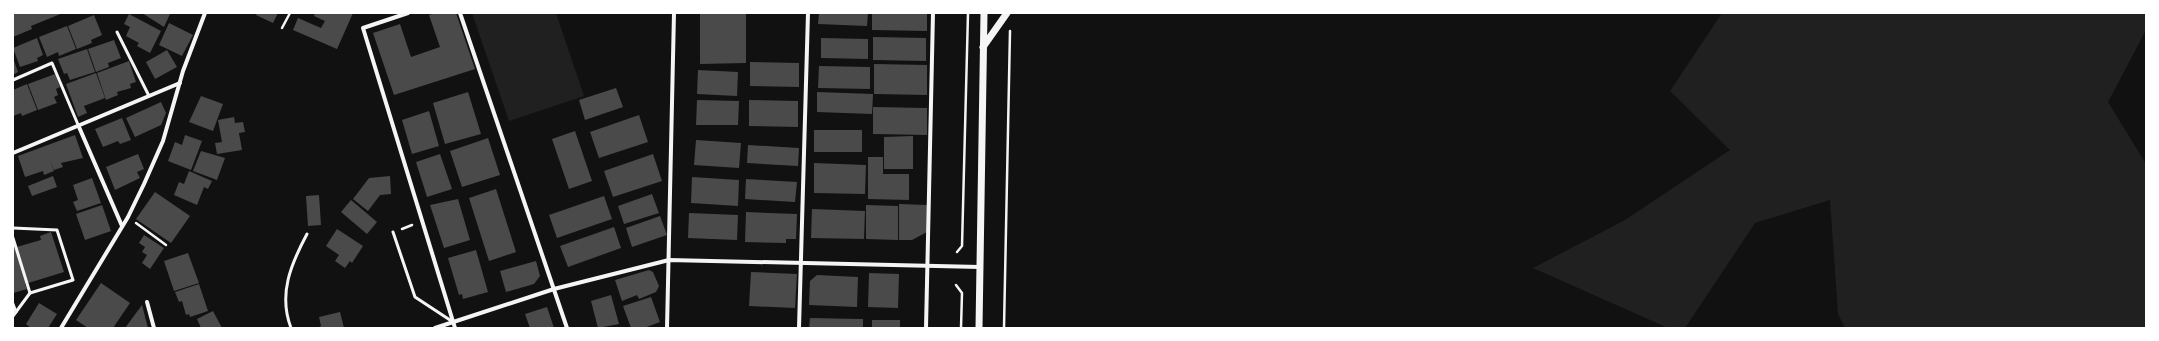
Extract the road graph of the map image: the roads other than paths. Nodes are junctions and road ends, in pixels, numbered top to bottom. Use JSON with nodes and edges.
{"nodes":[{"id":1,"x":205,"y":13,"type":"edge"},
{"id":2,"x":408,"y":13,"type":"edge"},
{"id":3,"x":460,"y":13,"type":"edge"},
{"id":4,"x":674,"y":13,"type":"edge"},
{"id":5,"x":808,"y":13,"type":"edge"},
{"id":6,"x":932,"y":13,"type":"edge"},
{"id":7,"x":984,"y":13,"type":"edge"},
{"id":8,"x":1007,"y":13,"type":"edge"},
{"id":9,"x":117,"y":32,"type":"dead end"},
{"id":10,"x":983,"y":47,"type":"junction"},
{"id":11,"x":13,"y":80,"type":"edge"},
{"id":12,"x":180,"y":83,"type":"junction"},
{"id":13,"x":149,"y":96,"type":"junction"},
{"id":14,"x":79,"y":127,"type":"junction"},
{"id":15,"x":13,"y":153,"type":"edge"},
{"id":16,"x":122,"y":226,"type":"junction"},
{"id":17,"x":13,"y":228,"type":"edge"},
{"id":18,"x":392,"y":232,"type":"road end"},
{"id":19,"x":307,"y":234,"type":"dead end"},
{"id":20,"x":13,"y":238,"type":"edge"},
{"id":21,"x":669,"y":260,"type":"junction"},
{"id":22,"x":802,"y":263,"type":"junction"},
{"id":23,"x":928,"y":266,"type":"junction"},
{"id":24,"x":980,"y":268,"type":"junction"},
{"id":25,"x":554,"y":289,"type":"junction"},
{"id":26,"x":30,"y":293,"type":"junction"},
{"id":27,"x":147,"y":302,"type":"dead end"},
{"id":28,"x":13,"y":304,"type":"edge"},
{"id":29,"x":16,"y":312,"type":"junction"},
{"id":30,"x":13,"y":316,"type":"edge"},
{"id":31,"x":453,"y":322,"type":"junction"},
{"id":32,"x":61,"y":328,"type":"edge"},
{"id":33,"x":154,"y":328,"type":"edge"},
{"id":34,"x":291,"y":328,"type":"edge"},
{"id":35,"x":435,"y":328,"type":"edge"},
{"id":36,"x":455,"y":328,"type":"edge"},
{"id":37,"x":567,"y":328,"type":"edge"},
{"id":38,"x":667,"y":328,"type":"edge"},
{"id":39,"x":799,"y":328,"type":"edge"},
{"id":40,"x":926,"y":328,"type":"edge"},
{"id":41,"x":979,"y":328,"type":"edge"}],
"edges":[{"from":1,"to":12,"type":"street"},
{"from":2,"to":31,"type":"street"},
{"from":3,"to":25,"type":"street"},
{"from":4,"to":21,"type":"street"},
{"from":5,"to":22,"type":"street"},
{"from":6,"to":23,"type":"street"},
{"from":7,"to":10,"type":"street"},
{"from":8,"to":10,"type":"street"},
{"from":9,"to":13,"type":"lane"},
{"from":10,"to":24,"type":"street"},
{"from":11,"to":14,"type":"lane"},
{"from":12,"to":13,"type":"street"},
{"from":12,"to":16,"type":"street"},
{"from":13,"to":14,"type":"street"},
{"from":14,"to":15,"type":"street"},
{"from":14,"to":16,"type":"street"},
{"from":16,"to":32,"type":"street"},
{"from":17,"to":26,"type":"lane"},
{"from":18,"to":31,"type":"lane"},
{"from":19,"to":34,"type":"lane"},
{"from":20,"to":26,"type":"lane"},
{"from":21,"to":22,"type":"street"},
{"from":21,"to":25,"type":"street"},
{"from":21,"to":38,"type":"street"},
{"from":22,"to":23,"type":"street"},
{"from":22,"to":39,"type":"street"},
{"from":23,"to":24,"type":"street"},
{"from":23,"to":40,"type":"street"},
{"from":24,"to":41,"type":"street"},
{"from":25,"to":31,"type":"street"},
{"from":25,"to":37,"type":"street"},
{"from":26,"to":29,"type":"lane"},
{"from":27,"to":33,"type":"street"},
{"from":28,"to":29,"type":"lane"},
{"from":29,"to":30,"type":"lane"},
{"from":31,"to":35,"type":"street"},
{"from":31,"to":36,"type":"street"}]}
